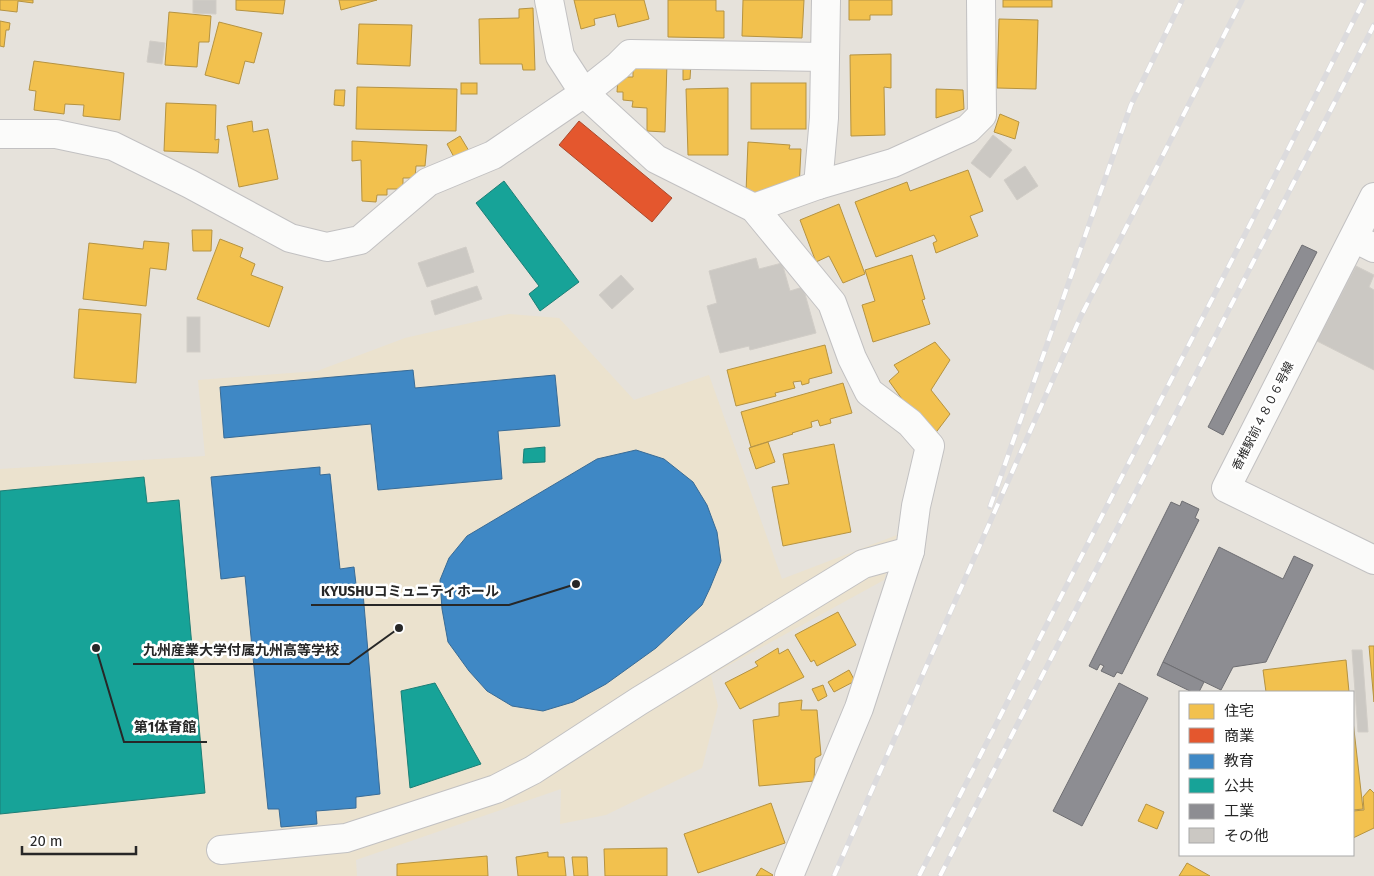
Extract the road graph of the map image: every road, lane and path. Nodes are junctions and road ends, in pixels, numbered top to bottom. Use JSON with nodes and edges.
{"nodes":[{"id":1,"x":550,"y":0,"type":"edge"},
{"id":2,"x":826,"y":0,"type":"edge"},
{"id":3,"x":981,"y":0,"type":"edge"},
{"id":4,"x":825,"y":57,"type":"junction"},
{"id":5,"x":584,"y":93,"type":"junction"},
{"id":6,"x":0,"y":134,"type":"edge"},
{"id":7,"x":818,"y":185,"type":"junction"},
{"id":8,"x":1374,"y":197,"type":"edge"},
{"id":9,"x":754,"y":208,"type":"junction"},
{"id":10,"x":1364,"y":243,"type":"edge"},
{"id":11,"x":910,"y":551,"type":"junction"},
{"id":12,"x":1374,"y":560,"type":"edge"},
{"id":13,"x":220,"y":850,"type":"dead end"},
{"id":14,"x":789,"y":876,"type":"edge"}],
"edges":[{"from":1,"to":5,"type":"street"},
{"from":2,"to":4,"type":"street"},
{"from":3,"to":7,"type":"street"},
{"from":4,"to":5,"type":"street"},
{"from":4,"to":7,"type":"street"},
{"from":5,"to":6,"type":"street"},
{"from":5,"to":9,"type":"street"},
{"from":7,"to":9,"type":"street"},
{"from":8,"to":10,"type":"street","name":"香椎駅前４８０６号線"},
{"from":9,"to":11,"type":"street"},
{"from":10,"to":12,"type":"street","name":"香椎駅前４８０６号線"},
{"from":11,"to":13,"type":"street"},
{"from":11,"to":14,"type":"street"}]}
